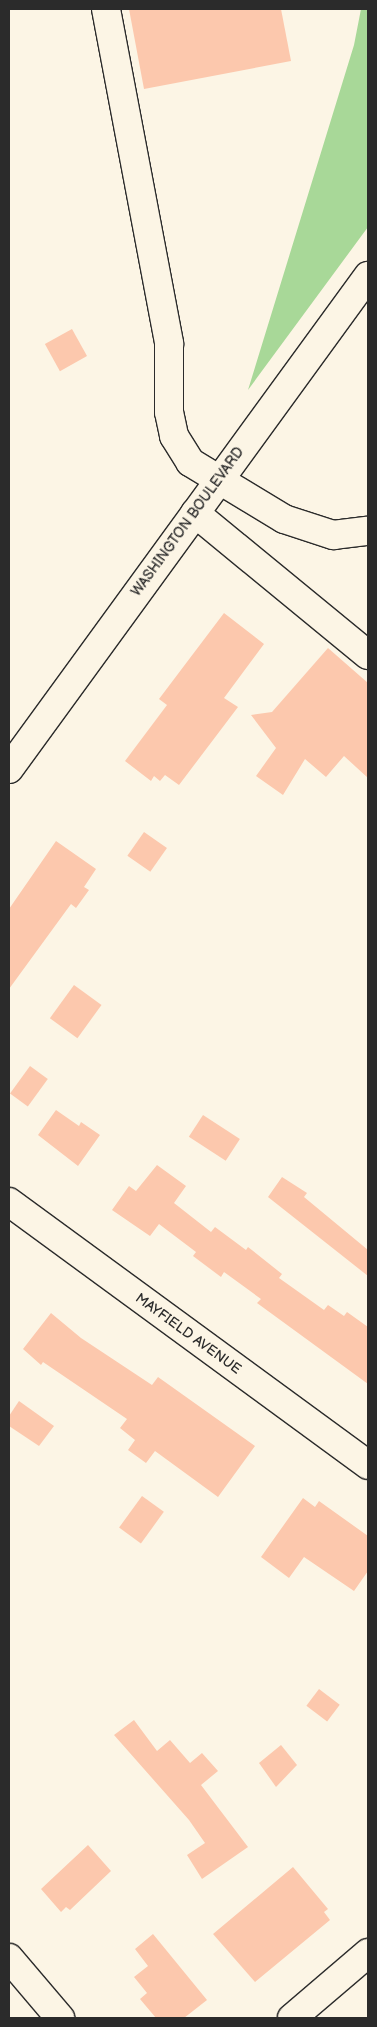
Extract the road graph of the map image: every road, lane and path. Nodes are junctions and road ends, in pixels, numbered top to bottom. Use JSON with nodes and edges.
{"nodes":[{"id":1,"x":106,"y":9,"type":"edge"},
{"id":2,"x":368,"y":276,"type":"edge"},
{"id":3,"x":218,"y":481,"type":"junction"},
{"id":4,"x":195,"y":513,"type":"junction"},
{"id":5,"x":368,"y":531,"type":"edge"},
{"id":6,"x":368,"y":655,"type":"edge"},
{"id":7,"x":9,"y":769,"type":"edge"},
{"id":8,"x":9,"y":1202,"type":"edge"},
{"id":9,"x":368,"y":1465,"type":"edge"},
{"id":10,"x":368,"y":1953,"type":"edge"},
{"id":11,"x":9,"y":1958,"type":"edge"},
{"id":12,"x":60,"y":2018,"type":"edge"},
{"id":13,"x":292,"y":2018,"type":"edge"}],
"edges":[{"from":1,"to":3,"type":"street"},
{"from":2,"to":3,"type":"street","name":"WASHINGTON BOULEVARD"},
{"from":3,"to":4,"type":"street","name":"WASHINGTON BOULEVARD"},
{"from":3,"to":5,"type":"street"},
{"from":4,"to":6,"type":"street"},
{"from":4,"to":7,"type":"street","name":"WASHINGTON BOULEVARD"},
{"from":8,"to":9,"type":"street","name":"MAYFIELD AVENUE"},
{"from":10,"to":13,"type":"street"},
{"from":11,"to":12,"type":"street"}]}
